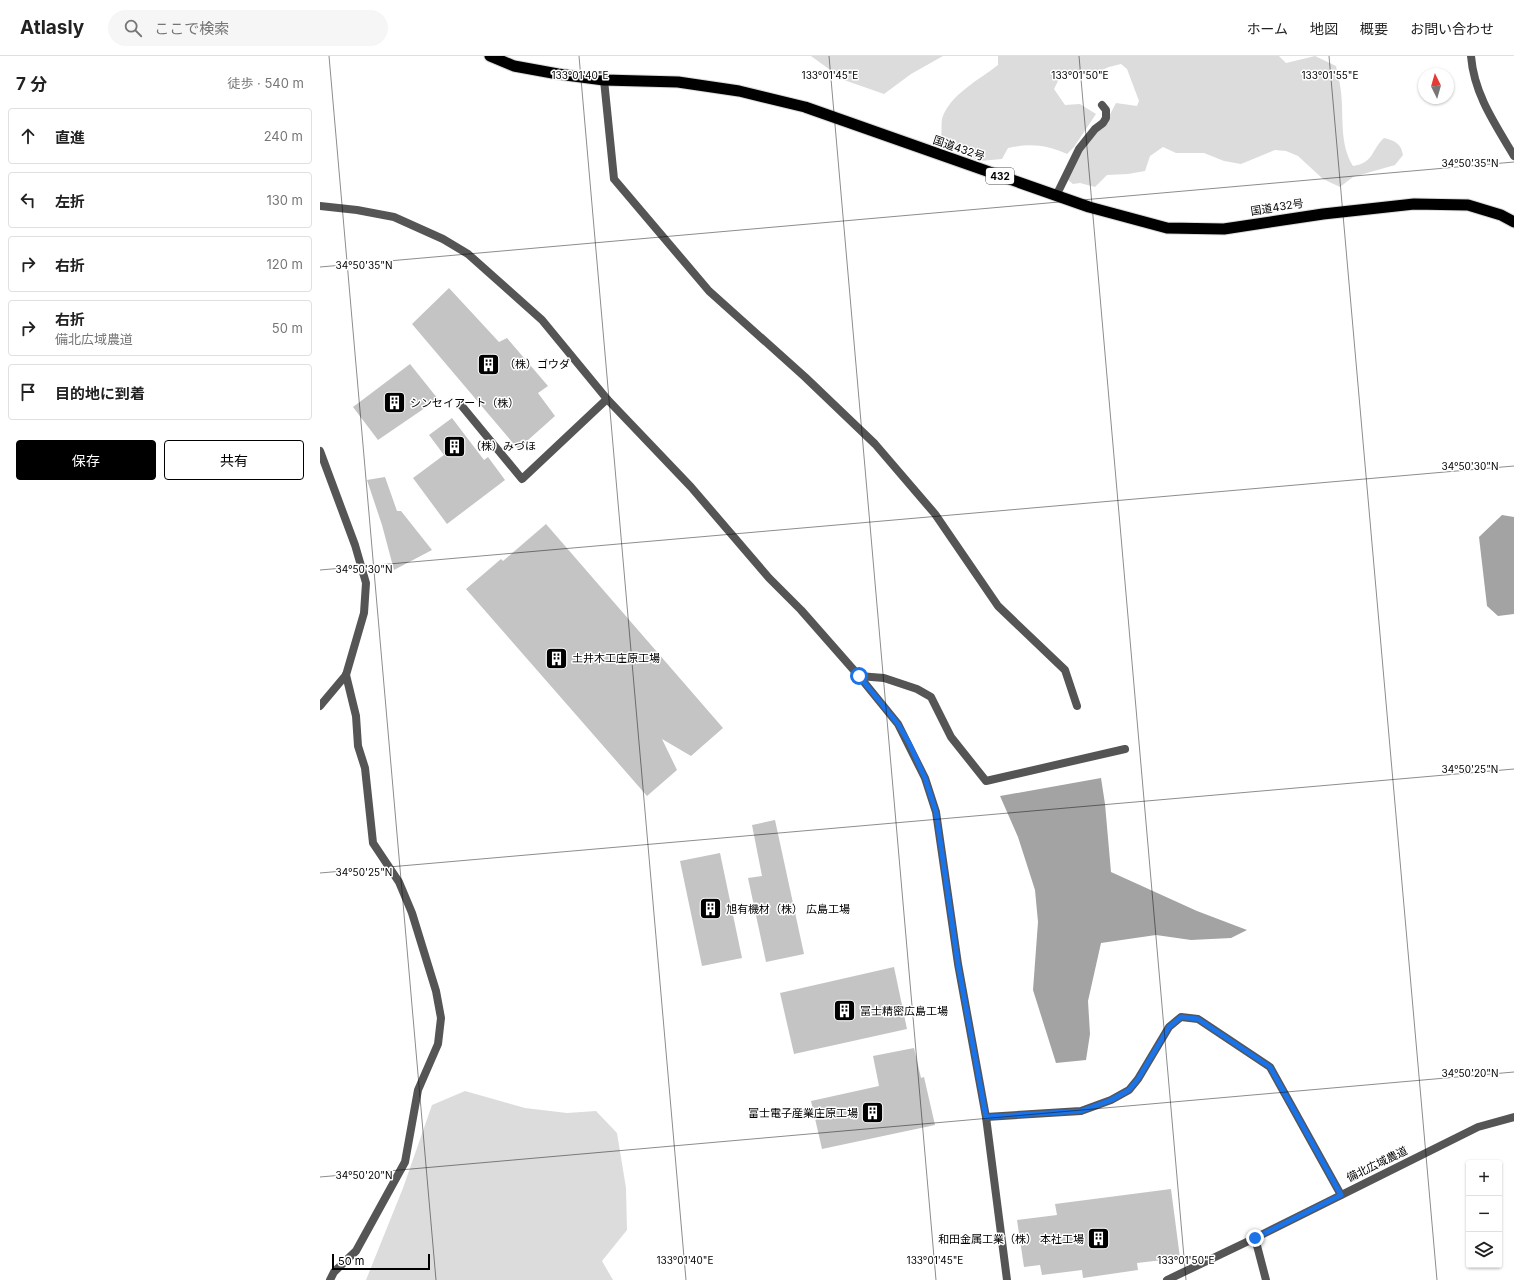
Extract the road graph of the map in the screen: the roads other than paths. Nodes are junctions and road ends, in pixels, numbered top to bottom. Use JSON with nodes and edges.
{"nodes":[{"id":1,"x":490,"y":56,"type":"edge"},
{"id":2,"x":1471,"y":56,"type":"edge"},
{"id":3,"x":604,"y":80,"type":"junction"},
{"id":4,"x":1102,"y":105,"type":"dead end"},
{"id":5,"x":1514,"y":156,"type":"edge"},
{"id":6,"x":1056,"y":196,"type":"junction"},
{"id":7,"x":320,"y":206,"type":"edge"},
{"id":8,"x":1514,"y":222,"type":"edge"},
{"id":9,"x":607,"y":399,"type":"junction"},
{"id":10,"x":461,"y":405,"type":"dead end"},
{"id":11,"x":320,"y":451,"type":"edge"},
{"id":12,"x":346,"y":675,"type":"junction"},
{"id":13,"x":859,"y":676,"type":"junction"},
{"id":14,"x":320,"y":706,"type":"edge"},
{"id":15,"x":1077,"y":706,"type":"dead end"},
{"id":16,"x":1125,"y":749,"type":"dead end"},
{"id":17,"x":1514,"y":1116,"type":"edge"},
{"id":18,"x":986,"y":1117,"type":"junction"},
{"id":19,"x":1341,"y":1195,"type":"junction"},
{"id":20,"x":1255,"y":1238,"type":"junction"},
{"id":21,"x":330,"y":1280,"type":"edge"},
{"id":22,"x":1007,"y":1280,"type":"edge"},
{"id":23,"x":1166,"y":1280,"type":"edge"},
{"id":24,"x":1266,"y":1280,"type":"edge"}],
"edges":[{"from":1,"to":3,"type":"highway","name":"国道432号","number":"432"},
{"from":2,"to":5,"type":"street"},
{"from":3,"to":6,"type":"highway","name":"国道432号","number":"432"},
{"from":3,"to":15,"type":"street"},
{"from":4,"to":6,"type":"street"},
{"from":6,"to":8,"type":"highway","name":"国道432号","number":"432"},
{"from":7,"to":9,"type":"street"},
{"from":9,"to":10,"type":"street"},
{"from":9,"to":13,"type":"street"},
{"from":11,"to":12,"type":"street"},
{"from":12,"to":14,"type":"street"},
{"from":12,"to":21,"type":"street"},
{"from":13,"to":16,"type":"street"},
{"from":13,"to":18,"type":"street"},
{"from":17,"to":19,"type":"street","name":"備北広域農道"},
{"from":18,"to":19,"type":"street"},
{"from":18,"to":22,"type":"street"},
{"from":19,"to":20,"type":"street","name":"備北広域農道"},
{"from":20,"to":23,"type":"street","name":"備北広域農道"},
{"from":20,"to":24,"type":"street"}]}
